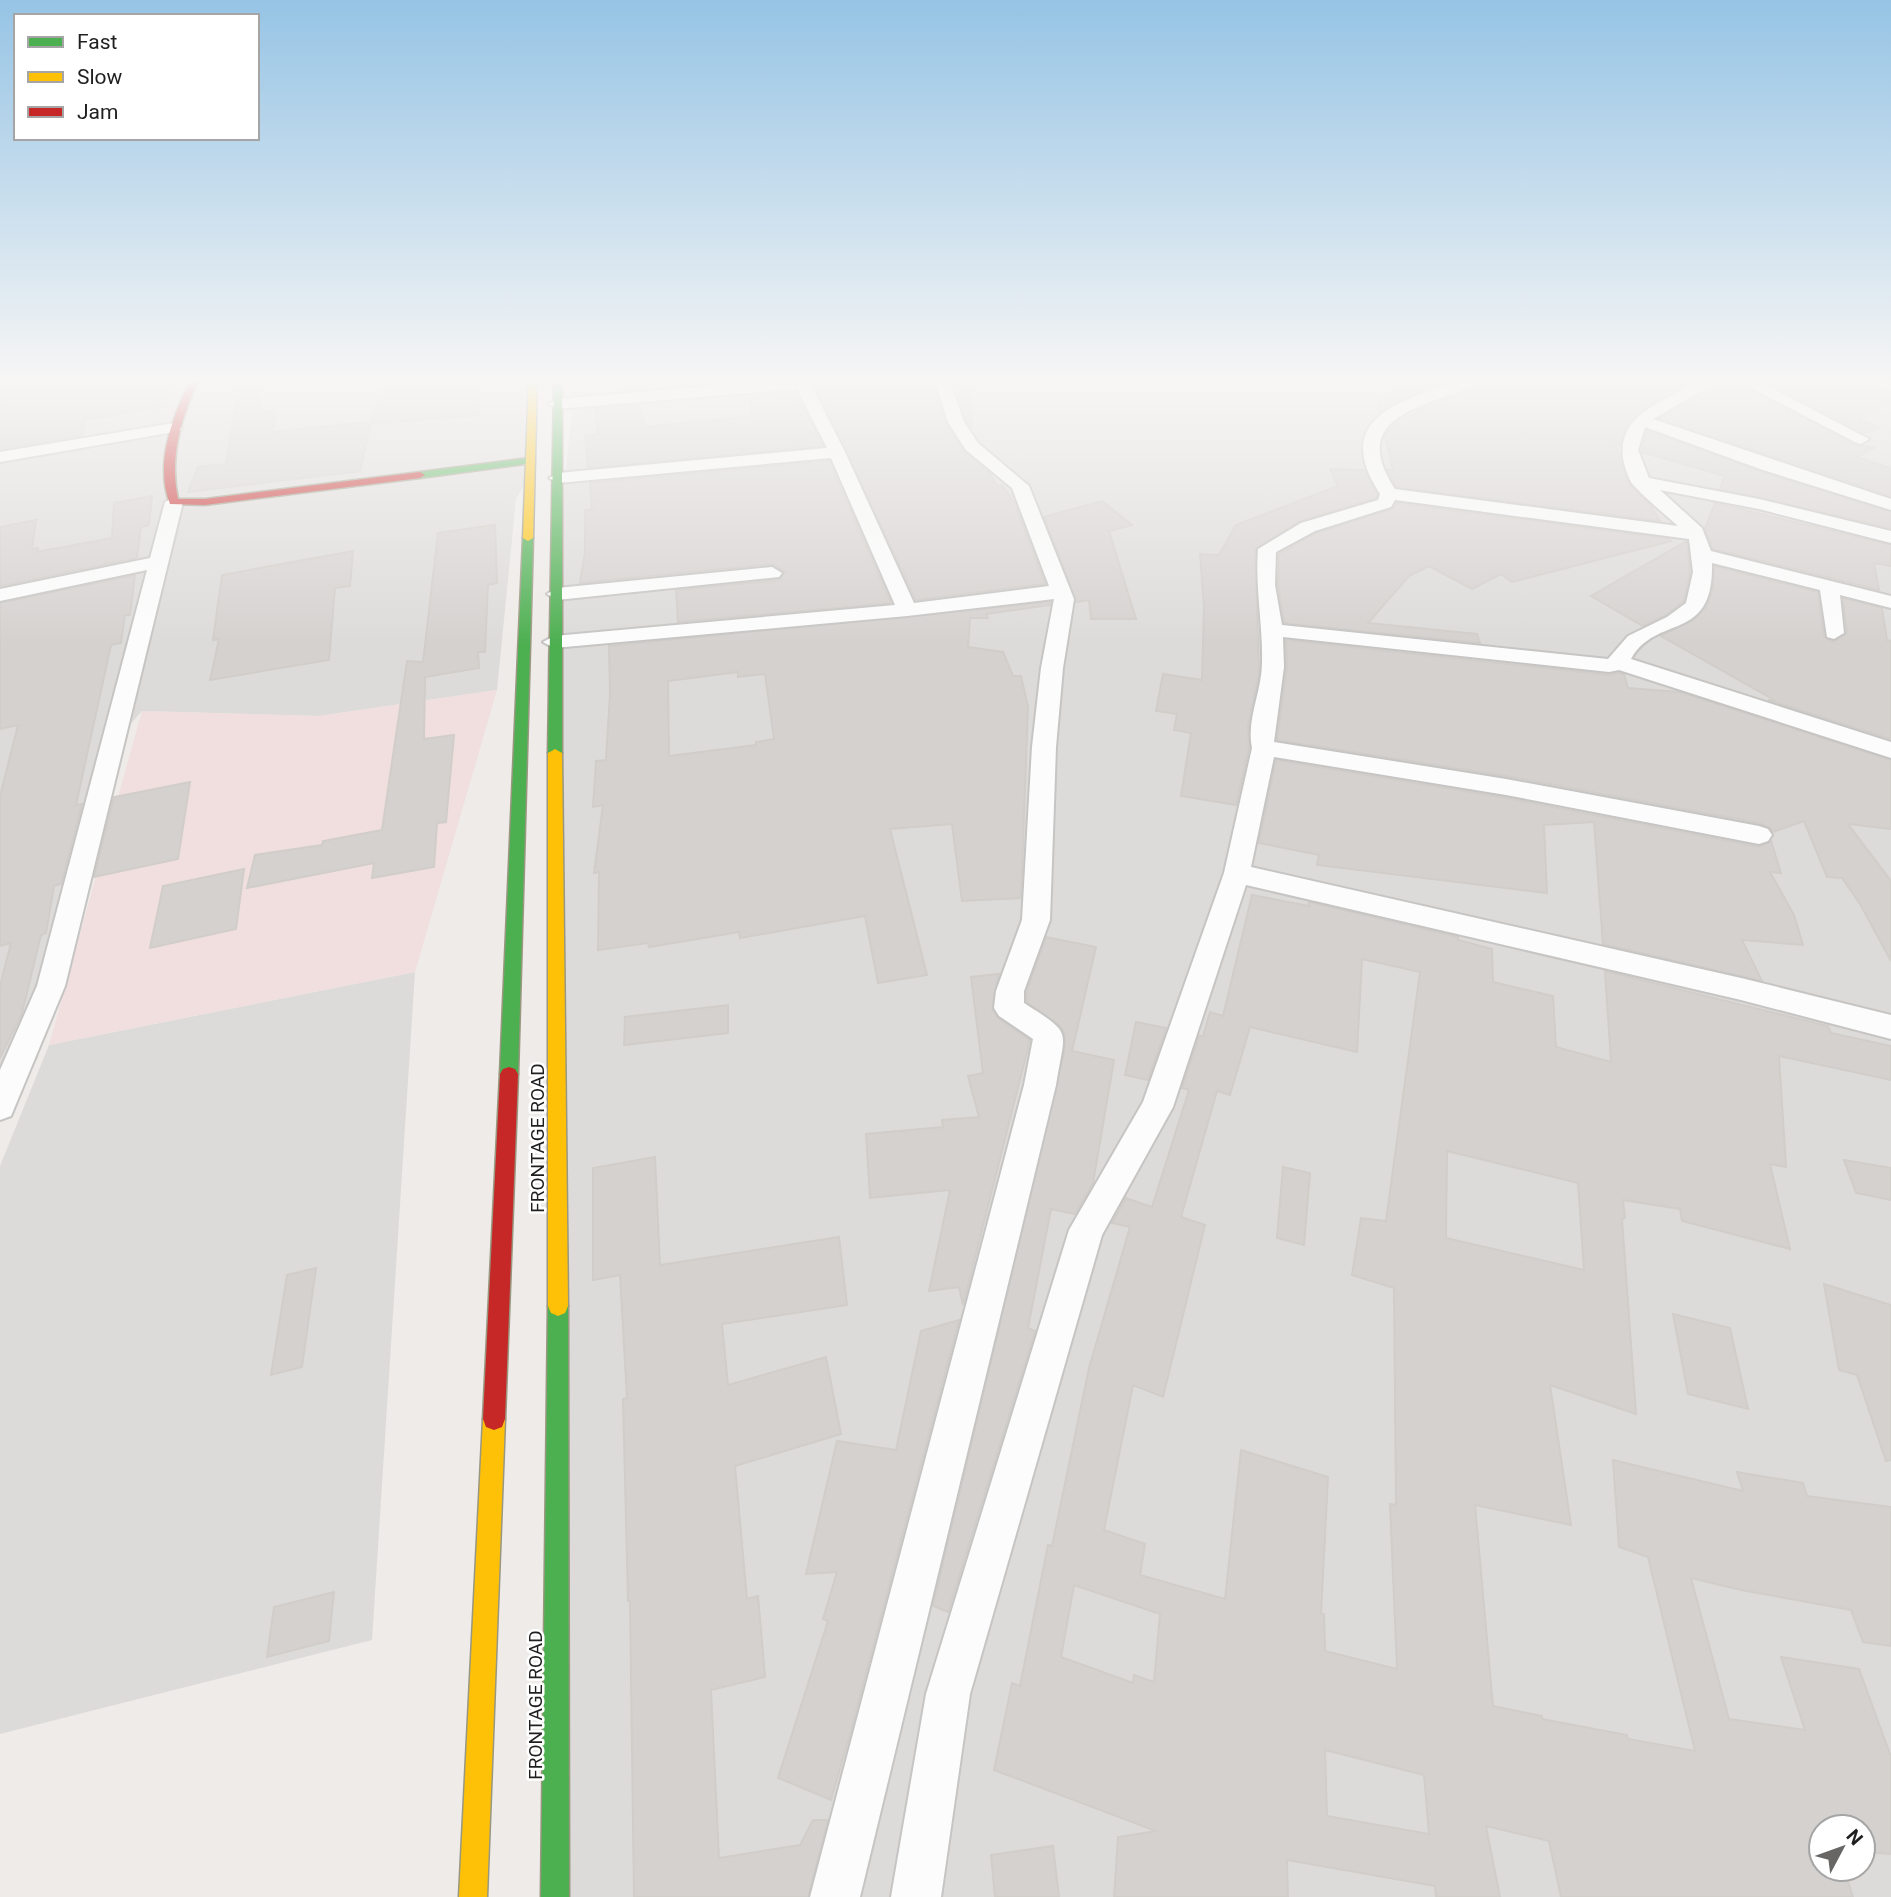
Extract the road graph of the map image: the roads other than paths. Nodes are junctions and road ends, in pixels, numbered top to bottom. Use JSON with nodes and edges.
{"nodes":[{"id":1,"x":168,"y":468,"type":"edge"},
{"id":2,"x":477,"y":468,"type":"edge"},
{"id":3,"x":529,"y":468,"type":"edge"},
{"id":4,"x":558,"y":468,"type":"edge"},
{"id":5,"x":670,"y":468,"type":"edge"},
{"id":6,"x":844,"y":468,"type":"edge"},
{"id":7,"x":998,"y":468,"type":"edge"},
{"id":8,"x":1373,"y":468,"type":"edge"},
{"id":9,"x":1635,"y":468,"type":"edge"},
{"id":10,"x":1775,"y":468,"type":"edge"},
{"id":11,"x":558,"y":478,"type":"junction"},
{"id":12,"x":1639,"y":481,"type":"junction"},
{"id":13,"x":1389,"y":494,"type":"junction"},
{"id":14,"x":174,"y":502,"type":"junction"},
{"id":15,"x":1891,"y":505,"type":"edge"},
{"id":16,"x":1697,"y":534,"type":"junction"},
{"id":17,"x":1891,"y":537,"type":"edge"},
{"id":18,"x":1700,"y":554,"type":"junction"},
{"id":19,"x":157,"y":562,"type":"junction"},
{"id":20,"x":772,"y":573,"type":"dead end"},
{"id":21,"x":1829,"y":584,"type":"junction"},
{"id":22,"x":1061,"y":591,"type":"junction"},
{"id":23,"x":556,"y":594,"type":"junction"},
{"id":24,"x":0,"y":595,"type":"edge"},
{"id":25,"x":1891,"y":602,"type":"edge"},
{"id":26,"x":907,"y":610,"type":"junction"},
{"id":27,"x":1273,"y":629,"type":"junction"},
{"id":28,"x":1834,"y":632,"type":"dead end"},
{"id":29,"x":554,"y":642,"type":"junction"},
{"id":30,"x":1618,"y":662,"type":"junction"},
{"id":31,"x":1264,"y":748,"type":"junction"},
{"id":32,"x":1891,"y":750,"type":"edge"},
{"id":33,"x":1759,"y":835,"type":"dead end"},
{"id":34,"x":1237,"y":873,"type":"junction"},
{"id":35,"x":1891,"y":1027,"type":"edge"},
{"id":36,"x":0,"y":1106,"type":"edge"},
{"id":37,"x":473,"y":1897,"type":"edge"},
{"id":38,"x":555,"y":1897,"type":"edge"},
{"id":39,"x":835,"y":1897,"type":"edge"},
{"id":40,"x":916,"y":1897,"type":"edge"}],
"edges":[{"from":1,"to":14,"type":"main road"},
{"from":2,"to":14,"type":"main road"},
{"from":3,"to":37,"type":"main road"},
{"from":4,"to":11,"type":"main road","name":"FRONTAGE ROAD"},
{"from":5,"to":11,"type":"street"},
{"from":6,"to":26,"type":"street"},
{"from":7,"to":22,"type":"street"},
{"from":8,"to":13,"type":"street"},
{"from":9,"to":12,"type":"street"},
{"from":10,"to":15,"type":"street"},
{"from":11,"to":23,"type":"main road","name":"FRONTAGE ROAD"},
{"from":12,"to":16,"type":"street"},
{"from":12,"to":17,"type":"street"},
{"from":13,"to":16,"type":"street"},
{"from":13,"to":27,"type":"street"},
{"from":14,"to":19,"type":"street"},
{"from":16,"to":18,"type":"street"},
{"from":18,"to":21,"type":"street"},
{"from":18,"to":30,"type":"street"},
{"from":19,"to":24,"type":"street"},
{"from":19,"to":36,"type":"street"},
{"from":20,"to":23,"type":"street"},
{"from":21,"to":25,"type":"street"},
{"from":21,"to":28,"type":"street"},
{"from":22,"to":26,"type":"street"},
{"from":22,"to":39,"type":"street"},
{"from":23,"to":29,"type":"main road","name":"FRONTAGE ROAD"},
{"from":26,"to":29,"type":"street"},
{"from":27,"to":30,"type":"street"},
{"from":27,"to":31,"type":"street"},
{"from":29,"to":38,"type":"main road","name":"FRONTAGE ROAD"},
{"from":30,"to":32,"type":"street"},
{"from":31,"to":33,"type":"street"},
{"from":31,"to":34,"type":"street"},
{"from":34,"to":35,"type":"street"},
{"from":34,"to":40,"type":"street"}]}
